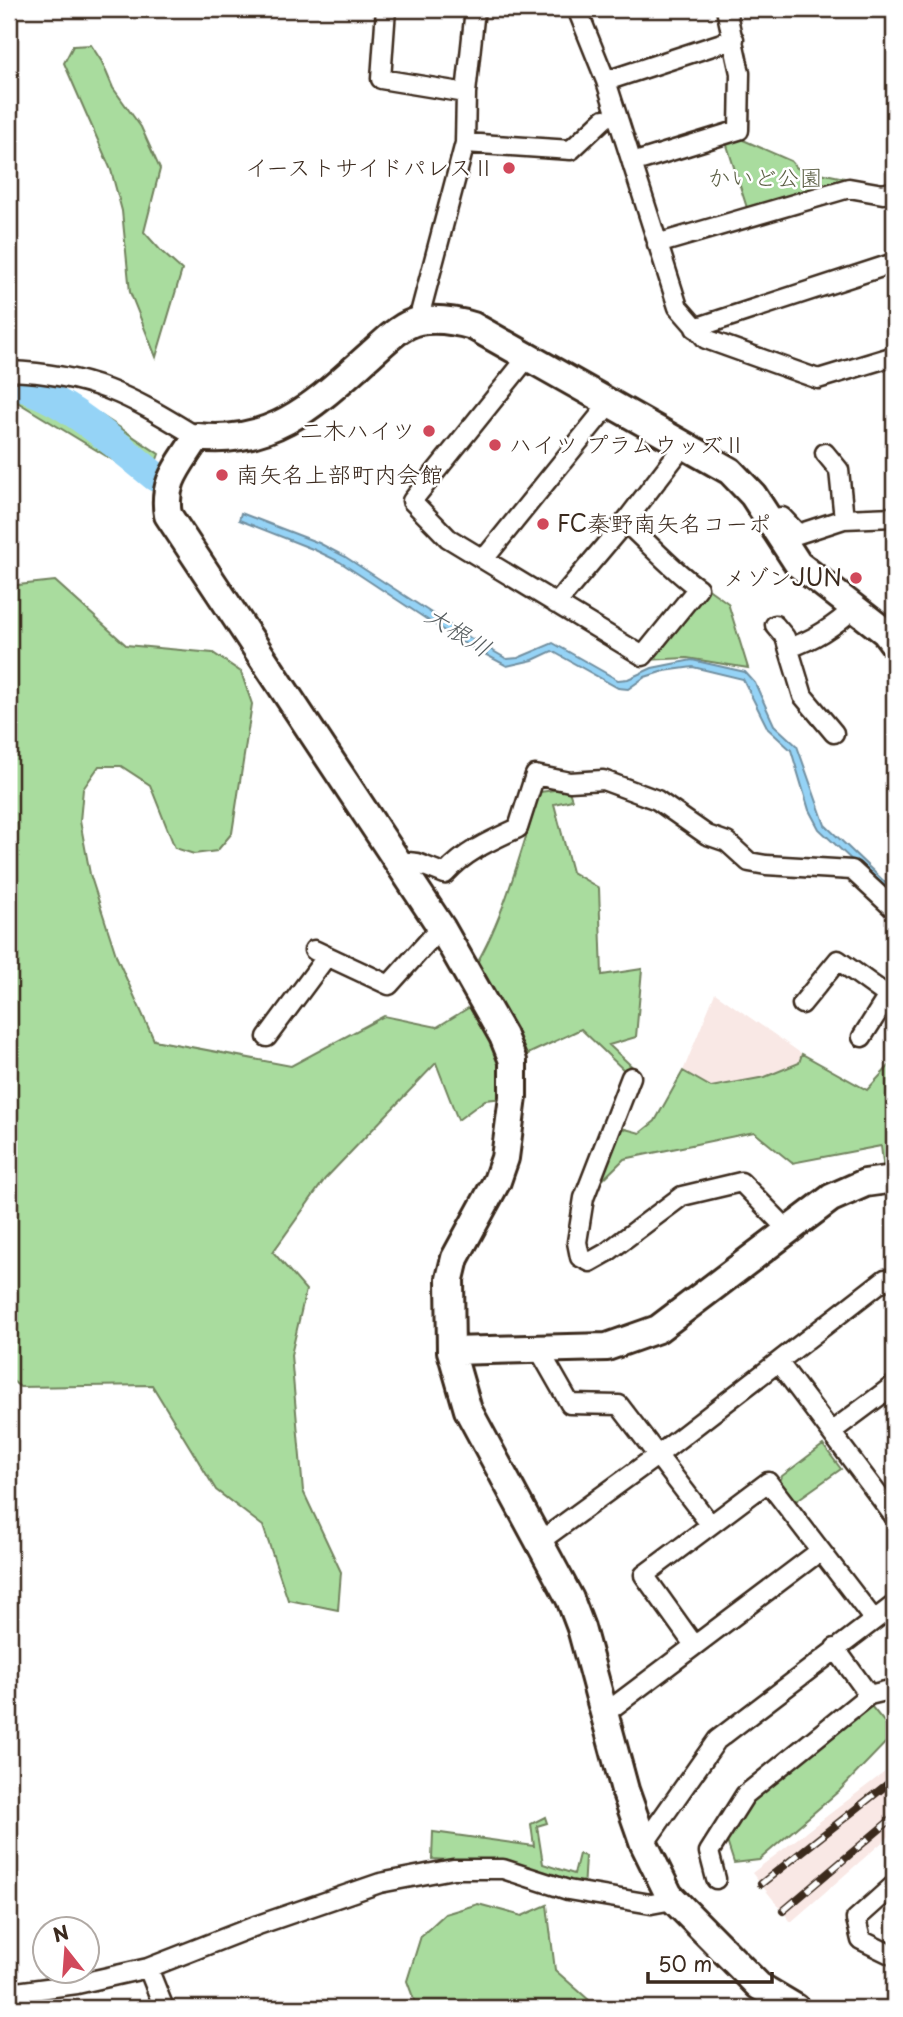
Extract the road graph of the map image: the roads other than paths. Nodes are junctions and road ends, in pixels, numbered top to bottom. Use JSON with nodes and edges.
{"nodes":[{"id":1,"x":386,"y":9,"type":"edge"},
{"id":2,"x":475,"y":9,"type":"edge"},
{"id":3,"x":577,"y":9,"type":"edge"},
{"id":4,"x":726,"y":9,"type":"edge"},
{"id":5,"x":734,"y":39,"type":"junction"},
{"id":6,"x":606,"y":81,"type":"junction"},
{"id":7,"x":466,"y":93,"type":"junction"},
{"id":8,"x":604,"y":119,"type":"dead end"},
{"id":9,"x":465,"y":143,"type":"junction"},
{"id":10,"x":632,"y":163,"type":"junction"},
{"id":11,"x":894,"y":191,"type":"edge"},
{"id":12,"x":657,"y":244,"type":"junction"},
{"id":13,"x":894,"y":264,"type":"edge"},
{"id":14,"x":418,"y":321,"type":"junction"},
{"id":15,"x":695,"y":328,"type":"junction"},
{"id":16,"x":894,"y":356,"type":"edge"},
{"id":17,"x":527,"y":358,"type":"junction"},
{"id":18,"x":9,"y":371,"type":"edge"},
{"id":19,"x":609,"y":404,"type":"junction"},
{"id":20,"x":197,"y":437,"type":"junction"},
{"id":21,"x":684,"y":445,"type":"junction"},
{"id":22,"x":825,"y":453,"type":"dead end"},
{"id":23,"x":894,"y":517,"type":"edge"},
{"id":24,"x":768,"y":519,"type":"junction"},
{"id":25,"x":844,"y":519,"type":"junction"},
{"id":26,"x":625,"y":522,"type":"junction"},
{"id":27,"x":484,"y":559,"type":"junction"},
{"id":28,"x":556,"y":604,"type":"junction"},
{"id":29,"x":854,"y":608,"type":"junction"},
{"id":30,"x":775,"y":625,"type":"dead end"},
{"id":31,"x":894,"y":644,"type":"edge"},
{"id":32,"x":789,"y":648,"type":"junction"},
{"id":33,"x":834,"y":733,"type":"dead end"},
{"id":34,"x":398,"y":861,"type":"junction"},
{"id":35,"x":894,"y":909,"type":"edge"},
{"id":36,"x":441,"y":927,"type":"junction"},
{"id":37,"x":891,"y":996,"type":"edge"},
{"id":38,"x":802,"y":1004,"type":"dead end"},
{"id":39,"x":267,"y":1037,"type":"dead end"},
{"id":40,"x":862,"y":1037,"type":"dead end"},
{"id":41,"x":631,"y":1077,"type":"dead end"},
{"id":42,"x":894,"y":1179,"type":"edge"},
{"id":43,"x":788,"y":1230,"type":"junction"},
{"id":44,"x":894,"y":1282,"type":"edge"},
{"id":45,"x":538,"y":1348,"type":"junction"},
{"id":46,"x":451,"y":1351,"type":"junction"},
{"id":47,"x":779,"y":1363,"type":"junction"},
{"id":48,"x":894,"y":1385,"type":"edge"},
{"id":49,"x":831,"y":1432,"type":"junction"},
{"id":50,"x":658,"y":1455,"type":"junction"},
{"id":51,"x":891,"y":1504,"type":"edge"},
{"id":52,"x":710,"y":1524,"type":"junction"},
{"id":53,"x":539,"y":1542,"type":"junction"},
{"id":54,"x":820,"y":1551,"type":"junction"},
{"id":55,"x":894,"y":1605,"type":"edge"},
{"id":56,"x":874,"y":1620,"type":"junction"},
{"id":57,"x":694,"y":1645,"type":"junction"},
{"id":58,"x":835,"y":1648,"type":"junction"},
{"id":59,"x":894,"y":1689,"type":"edge"},
{"id":60,"x":869,"y":1695,"type":"junction"},
{"id":61,"x":604,"y":1714,"type":"junction"},
{"id":62,"x":644,"y":1844,"type":"junction"},
{"id":63,"x":716,"y":1879,"type":"dead end"},
{"id":64,"x":894,"y":1885,"type":"edge"},
{"id":65,"x":673,"y":1900,"type":"junction"},
{"id":66,"x":894,"y":1956,"type":"edge"},
{"id":67,"x":148,"y":1968,"type":"junction"},
{"id":68,"x":9,"y":1993,"type":"edge"},
{"id":69,"x":164,"y":2008,"type":"edge"},
{"id":70,"x":796,"y":2008,"type":"edge"}],
"edges":[{"from":1,"to":7,"type":"street"},
{"from":2,"to":7,"type":"street"},
{"from":3,"to":6,"type":"street"},
{"from":4,"to":5,"type":"street"},
{"from":5,"to":6,"type":"street"},
{"from":5,"to":10,"type":"street"},
{"from":6,"to":10,"type":"street"},
{"from":7,"to":9,"type":"street"},
{"from":8,"to":9,"type":"street"},
{"from":9,"to":14,"type":"street"},
{"from":10,"to":12,"type":"street"},
{"from":11,"to":12,"type":"street"},
{"from":12,"to":15,"type":"street"},
{"from":13,"to":15,"type":"street"},
{"from":14,"to":17,"type":"street"},
{"from":14,"to":20,"type":"street"},
{"from":15,"to":16,"type":"street"},
{"from":17,"to":19,"type":"street"},
{"from":17,"to":27,"type":"street"},
{"from":18,"to":20,"type":"street"},
{"from":19,"to":21,"type":"street"},
{"from":19,"to":27,"type":"street"},
{"from":20,"to":34,"type":"street"},
{"from":21,"to":24,"type":"street"},
{"from":21,"to":26,"type":"street"},
{"from":22,"to":25,"type":"street"},
{"from":23,"to":25,"type":"street"},
{"from":24,"to":25,"type":"street"},
{"from":24,"to":29,"type":"street"},
{"from":26,"to":28,"type":"street"},
{"from":26,"to":28,"type":"street"},
{"from":27,"to":28,"type":"street"},
{"from":29,"to":31,"type":"street"},
{"from":29,"to":32,"type":"street"},
{"from":30,"to":32,"type":"street"},
{"from":32,"to":33,"type":"street"},
{"from":34,"to":35,"type":"street"},
{"from":34,"to":36,"type":"street"},
{"from":36,"to":39,"type":"street"},
{"from":36,"to":46,"type":"street"},
{"from":37,"to":38,"type":"street"},
{"from":37,"to":40,"type":"street"},
{"from":41,"to":43,"type":"street"},
{"from":42,"to":43,"type":"street"},
{"from":43,"to":45,"type":"street"},
{"from":44,"to":47,"type":"street"},
{"from":45,"to":46,"type":"street"},
{"from":45,"to":50,"type":"street"},
{"from":46,"to":53,"type":"street"},
{"from":47,"to":49,"type":"street"},
{"from":47,"to":50,"type":"street"},
{"from":48,"to":49,"type":"street"},
{"from":49,"to":51,"type":"street"},
{"from":50,"to":52,"type":"street"},
{"from":50,"to":53,"type":"street"},
{"from":52,"to":54,"type":"street"},
{"from":52,"to":57,"type":"street"},
{"from":53,"to":61,"type":"street"},
{"from":54,"to":56,"type":"street"},
{"from":54,"to":57,"type":"street"},
{"from":55,"to":56,"type":"street"},
{"from":56,"to":58,"type":"street"},
{"from":57,"to":61,"type":"street"},
{"from":58,"to":60,"type":"street"},
{"from":58,"to":62,"type":"street"},
{"from":59,"to":60,"type":"street"},
{"from":60,"to":63,"type":"street"},
{"from":61,"to":62,"type":"street"},
{"from":62,"to":65,"type":"street"},
{"from":64,"to":66,"type":"street"},
{"from":65,"to":67,"type":"street"},
{"from":65,"to":70,"type":"street"},
{"from":67,"to":68,"type":"street"},
{"from":67,"to":69,"type":"street"}]}
